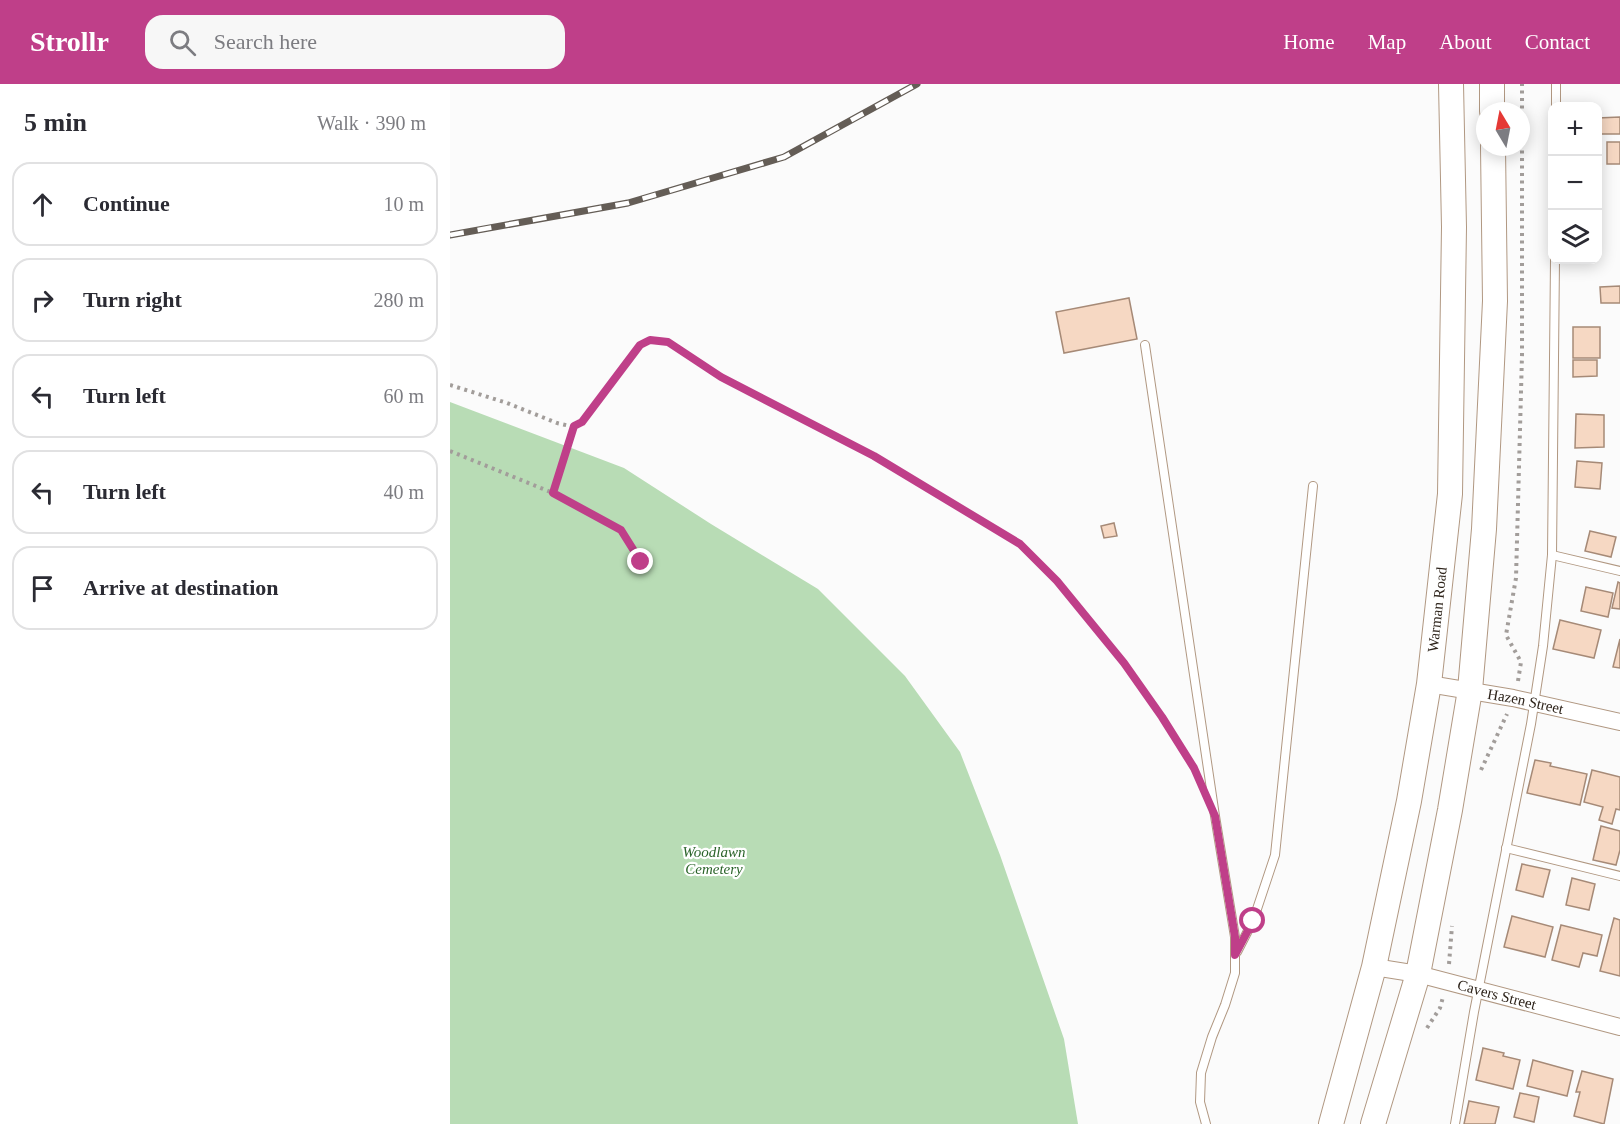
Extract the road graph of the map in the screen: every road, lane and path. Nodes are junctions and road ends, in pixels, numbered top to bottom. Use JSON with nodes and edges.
{"nodes":[{"id":1,"x":1451,"y":84,"type":"edge"},
{"id":2,"x":1492,"y":84,"type":"edge"},
{"id":3,"x":1556,"y":84,"type":"edge"},
{"id":4,"x":1492,"y":102,"type":"edge"},
{"id":5,"x":1556,"y":102,"type":"edge"},
{"id":6,"x":1493,"y":156,"type":"edge"},
{"id":7,"x":1555,"y":264,"type":"edge"},
{"id":8,"x":1145,"y":345,"type":"dead end"},
{"id":9,"x":450,"y":385,"type":"edge"},
{"id":10,"x":574,"y":426,"type":"junction"},
{"id":11,"x":450,"y":451,"type":"edge"},
{"id":12,"x":1313,"y":486,"type":"dead end"},
{"id":13,"x":553,"y":493,"type":"junction"},
{"id":14,"x":1552,"y":555,"type":"junction"},
{"id":15,"x":641,"y":562,"type":"dead end"},
{"id":16,"x":1620,"y":571,"type":"edge"},
{"id":17,"x":1429,"y":684,"type":"junction"},
{"id":18,"x":1470,"y":690,"type":"junction"},
{"id":19,"x":1534,"y":703,"type":"junction"},
{"id":20,"x":1620,"y":722,"type":"edge"},
{"id":21,"x":1194,"y":768,"type":"dead end"},
{"id":22,"x":1506,"y":848,"type":"junction"},
{"id":23,"x":1620,"y":876,"type":"edge"},
{"id":24,"x":1235,"y":955,"type":"junction"},
{"id":25,"x":1374,"y":967,"type":"junction"},
{"id":26,"x":1418,"y":974,"type":"junction"},
{"id":27,"x":1479,"y":990,"type":"junction"},
{"id":28,"x":1620,"y":1027,"type":"edge"},
{"id":29,"x":1206,"y":1124,"type":"edge"},
{"id":30,"x":1331,"y":1124,"type":"edge"},
{"id":31,"x":1373,"y":1124,"type":"edge"},
{"id":32,"x":1455,"y":1124,"type":"edge"}],
"edges":[{"from":1,"to":17,"type":"main road","name":"Warman Road"},
{"from":2,"to":4,"type":"main road"},
{"from":3,"to":5,"type":"lane"},
{"from":6,"to":18,"type":"main road"},
{"from":7,"to":14,"type":"lane"},
{"from":8,"to":24,"type":"lane"},
{"from":9,"to":10,"type":"path"},
{"from":10,"to":13,"type":"path"},
{"from":10,"to":21,"type":"path"},
{"from":11,"to":13,"type":"path"},
{"from":12,"to":24,"type":"lane"},
{"from":13,"to":15,"type":"path"},
{"from":14,"to":16,"type":"lane"},
{"from":14,"to":19,"type":"lane"},
{"from":17,"to":18,"type":"street","name":"Hazen Street"},
{"from":17,"to":25,"type":"main road","name":"Warman Road"},
{"from":18,"to":19,"type":"street","name":"Hazen Street"},
{"from":18,"to":26,"type":"main road"},
{"from":19,"to":20,"type":"street","name":"Hazen Street"},
{"from":19,"to":22,"type":"lane"},
{"from":22,"to":23,"type":"lane"},
{"from":22,"to":27,"type":"lane"},
{"from":24,"to":29,"type":"lane"},
{"from":25,"to":26,"type":"street","name":"Cavers Street"},
{"from":25,"to":30,"type":"main road","name":"Warman Road"},
{"from":26,"to":27,"type":"street","name":"Cavers Street"},
{"from":26,"to":31,"type":"main road"},
{"from":27,"to":28,"type":"street","name":"Cavers Street"},
{"from":27,"to":32,"type":"lane"}]}
